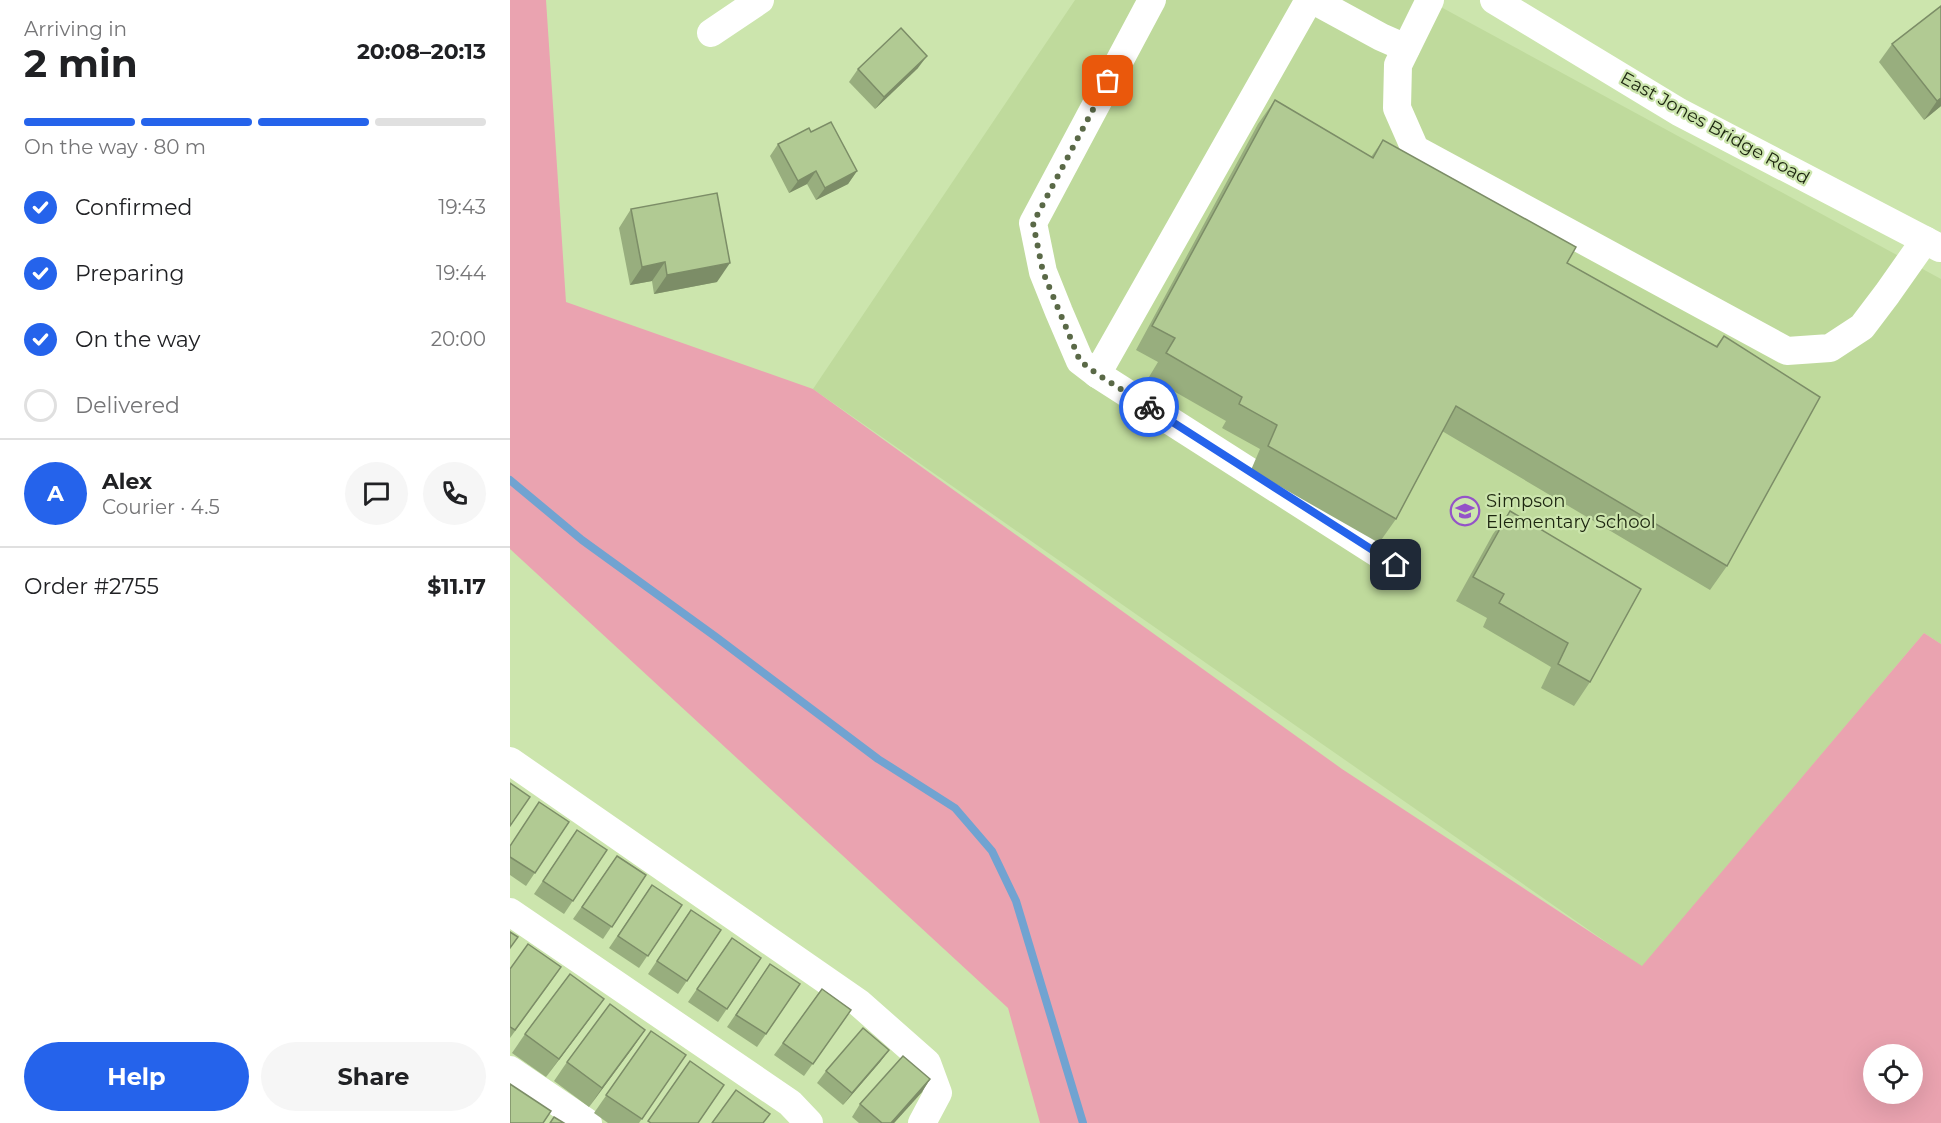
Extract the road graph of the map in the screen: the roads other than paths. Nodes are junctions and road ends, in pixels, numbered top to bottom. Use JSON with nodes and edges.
{"nodes":[{"id":1,"x":760,"y":0,"type":"edge"},
{"id":2,"x":1152,"y":0,"type":"edge"},
{"id":3,"x":1311,"y":0,"type":"edge"},
{"id":4,"x":1430,"y":0,"type":"edge"},
{"id":5,"x":1494,"y":0,"type":"edge"},
{"id":6,"x":711,"y":33,"type":"dead end"},
{"id":7,"x":1406,"y":48,"type":"junction"},
{"id":8,"x":1933,"y":244,"type":"edge"},
{"id":9,"x":1097,"y":374,"type":"junction"},
{"id":10,"x":1396,"y":565,"type":"dead end"},
{"id":11,"x":510,"y":761,"type":"edge"},
{"id":12,"x":510,"y":912,"type":"edge"},
{"id":13,"x":510,"y":1070,"type":"edge"},
{"id":14,"x":588,"y":1123,"type":"edge"},
{"id":15,"x":809,"y":1123,"type":"edge"},
{"id":16,"x":922,"y":1123,"type":"edge"}],
"edges":[{"from":1,"to":6,"type":"street"},
{"from":2,"to":9,"type":"street"},
{"from":3,"to":7,"type":"street"},
{"from":3,"to":9,"type":"street"},
{"from":4,"to":7,"type":"street"},
{"from":5,"to":8,"type":"street","name":"East Jones Bridge Road"},
{"from":7,"to":8,"type":"street"},
{"from":9,"to":10,"type":"street"},
{"from":11,"to":16,"type":"street"},
{"from":12,"to":15,"type":"street"},
{"from":13,"to":14,"type":"street"}]}
